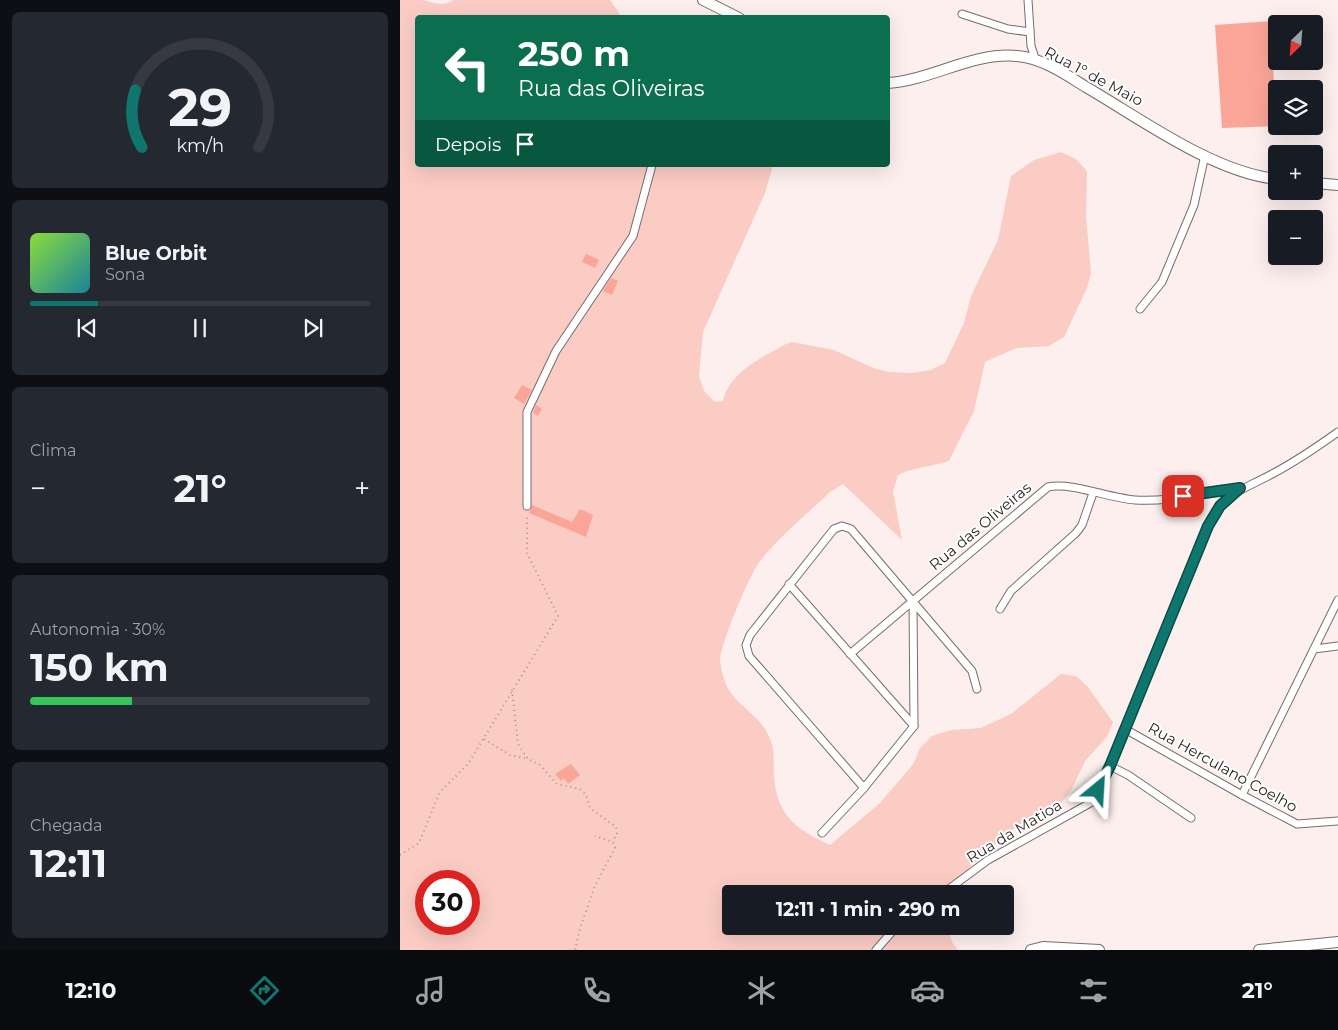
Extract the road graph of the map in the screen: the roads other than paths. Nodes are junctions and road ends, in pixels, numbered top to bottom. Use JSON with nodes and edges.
{"nodes":[{"id":1,"x":703,"y":0,"type":"edge"},
{"id":2,"x":1028,"y":0,"type":"edge"},
{"id":3,"x":962,"y":14,"type":"dead end"},
{"id":4,"x":733,"y":15,"type":"edge"},
{"id":5,"x":1030,"y":32,"type":"junction"},
{"id":6,"x":1036,"y":61,"type":"junction"},
{"id":7,"x":890,"y":83,"type":"edge"},
{"id":8,"x":1205,"y":155,"type":"junction"},
{"id":9,"x":651,"y":167,"type":"edge"},
{"id":10,"x":1268,"y":176,"type":"edge"},
{"id":11,"x":1323,"y":184,"type":"edge"},
{"id":12,"x":1338,"y":185,"type":"edge"},
{"id":13,"x":1140,"y":309,"type":"dead end"},
{"id":14,"x":1338,"y":432,"type":"edge"},
{"id":15,"x":1240,"y":488,"type":"junction"},
{"id":16,"x":1093,"y":493,"type":"junction"},
{"id":17,"x":527,"y":506,"type":"road end"},
{"id":18,"x":790,"y":584,"type":"junction"},
{"id":19,"x":913,"y":600,"type":"junction"},
{"id":20,"x":1338,"y":600,"type":"edge"},
{"id":21,"x":1000,"y":609,"type":"dead end"},
{"id":22,"x":1338,"y":646,"type":"edge"},
{"id":23,"x":1314,"y":649,"type":"junction"},
{"id":24,"x":850,"y":654,"type":"junction"},
{"id":25,"x":977,"y":689,"type":"dead end"},
{"id":26,"x":914,"y":726,"type":"junction"},
{"id":27,"x":1125,"y":728,"type":"junction"},
{"id":28,"x":1110,"y":766,"type":"junction"},
{"id":29,"x":864,"y":788,"type":"junction"},
{"id":30,"x":1242,"y":795,"type":"junction"},
{"id":31,"x":1191,"y":818,"type":"dead end"},
{"id":32,"x":1338,"y":821,"type":"edge"},
{"id":33,"x":822,"y":833,"type":"dead end"},
{"id":34,"x":954,"y":885,"type":"edge"},
{"id":35,"x":889,"y":935,"type":"edge"},
{"id":36,"x":1338,"y":942,"type":"edge"},
{"id":37,"x":876,"y":950,"type":"edge"},
{"id":38,"x":1031,"y":950,"type":"edge"},
{"id":39,"x":1098,"y":950,"type":"edge"},
{"id":40,"x":1258,"y":950,"type":"edge"}],
"edges":[{"from":1,"to":4,"type":"street"},
{"from":2,"to":5,"type":"street"},
{"from":3,"to":5,"type":"street"},
{"from":5,"to":6,"type":"street"},
{"from":6,"to":7,"type":"street","name":"Rua 1º de Maio"},
{"from":6,"to":8,"type":"street","name":"Rua 1º de Maio"},
{"from":8,"to":10,"type":"street","name":"Rua 1º de Maio"},
{"from":8,"to":13,"type":"street"},
{"from":9,"to":17,"type":"street"},
{"from":11,"to":12,"type":"street"},
{"from":14,"to":15,"type":"street","name":"Rua da Matioa"},
{"from":15,"to":16,"type":"street","name":"Rua das Oliveiras"},
{"from":15,"to":27,"type":"street","name":"Rua da Matioa"},
{"from":16,"to":19,"type":"street","name":"Rua das Oliveiras"},
{"from":16,"to":21,"type":"street"},
{"from":18,"to":19,"type":"street"},
{"from":18,"to":24,"type":"street"},
{"from":18,"to":29,"type":"street"},
{"from":19,"to":24,"type":"street","name":"Rua das Oliveiras"},
{"from":19,"to":25,"type":"street"},
{"from":19,"to":26,"type":"street"},
{"from":20,"to":23,"type":"street"},
{"from":22,"to":23,"type":"street"},
{"from":23,"to":30,"type":"street"},
{"from":24,"to":26,"type":"street"},
{"from":26,"to":29,"type":"street"},
{"from":27,"to":28,"type":"street","name":"Rua da Matioa"},
{"from":27,"to":30,"type":"street","name":"Rua Herculano Coelho"},
{"from":28,"to":31,"type":"street"},
{"from":28,"to":34,"type":"street","name":"Rua da Matioa"},
{"from":29,"to":33,"type":"street"},
{"from":30,"to":32,"type":"street","name":"Rua Herculano Coelho"},
{"from":35,"to":37,"type":"street"},
{"from":36,"to":40,"type":"street"},
{"from":38,"to":39,"type":"street"}]}
